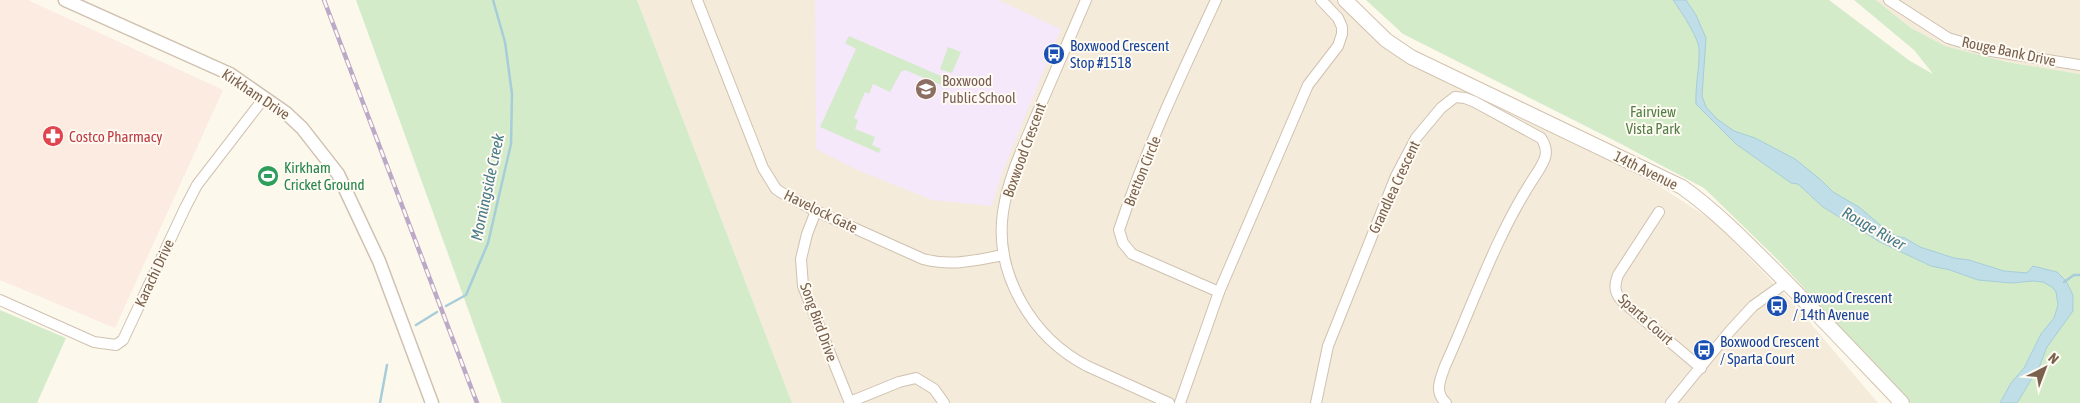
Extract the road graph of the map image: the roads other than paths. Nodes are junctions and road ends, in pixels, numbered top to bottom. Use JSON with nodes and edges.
{"nodes":[{"id":1,"x":65,"y":0,"type":"edge"},
{"id":2,"x":698,"y":0,"type":"edge"},
{"id":3,"x":1086,"y":0,"type":"edge"},
{"id":4,"x":1216,"y":0,"type":"edge"},
{"id":5,"x":1321,"y":0,"type":"edge"},
{"id":6,"x":1345,"y":0,"type":"edge"},
{"id":7,"x":1889,"y":0,"type":"edge"},
{"id":8,"x":2080,"y":65,"type":"edge"},
{"id":9,"x":264,"y":98,"type":"junction"},
{"id":10,"x":816,"y":211,"type":"junction"},
{"id":11,"x":1659,"y":212,"type":"dead end"},
{"id":12,"x":1004,"y":255,"type":"junction"},
{"id":13,"x":1787,"y":282,"type":"junction"},
{"id":14,"x":1219,"y":292,"type":"junction"},
{"id":15,"x":0,"y":300,"type":"edge"},
{"id":16,"x":1700,"y":368,"type":"junction"},
{"id":17,"x":432,"y":403,"type":"edge"},
{"id":18,"x":850,"y":403,"type":"edge"},
{"id":19,"x":944,"y":403,"type":"edge"},
{"id":20,"x":1168,"y":403,"type":"edge"},
{"id":21,"x":1180,"y":403,"type":"edge"},
{"id":22,"x":1316,"y":403,"type":"edge"},
{"id":23,"x":1446,"y":403,"type":"edge"},
{"id":24,"x":1671,"y":403,"type":"edge"},
{"id":25,"x":1902,"y":403,"type":"edge"}],
"edges":[{"from":1,"to":9,"type":"street","name":"Kirkham Drive"},
{"from":2,"to":10,"type":"street","name":"Havelock Gate"},
{"from":3,"to":12,"type":"street","name":"Boxwood Crescent"},
{"from":4,"to":14,"type":"street","name":"Bretton Circle"},
{"from":5,"to":14,"type":"street"},
{"from":6,"to":13,"type":"main road","name":"14th Avenue"},
{"from":7,"to":8,"type":"street","name":"Rouge Bank Drive"},
{"from":9,"to":15,"type":"street","name":"Karachi Drive"},
{"from":9,"to":17,"type":"street","name":"Kirkham Drive"},
{"from":10,"to":12,"type":"street","name":"Havelock Gate"},
{"from":10,"to":18,"type":"street","name":"Song Bird Drive"},
{"from":11,"to":16,"type":"street","name":"Sparta Court"},
{"from":12,"to":20,"type":"street","name":"Boxwood Crescent"},
{"from":13,"to":16,"type":"street"},
{"from":13,"to":25,"type":"main road","name":"14th Avenue"},
{"from":14,"to":21,"type":"street"},
{"from":16,"to":24,"type":"street"},
{"from":18,"to":19,"type":"street"},
{"from":22,"to":23,"type":"street","name":"Grandlea Crescent"}]}
